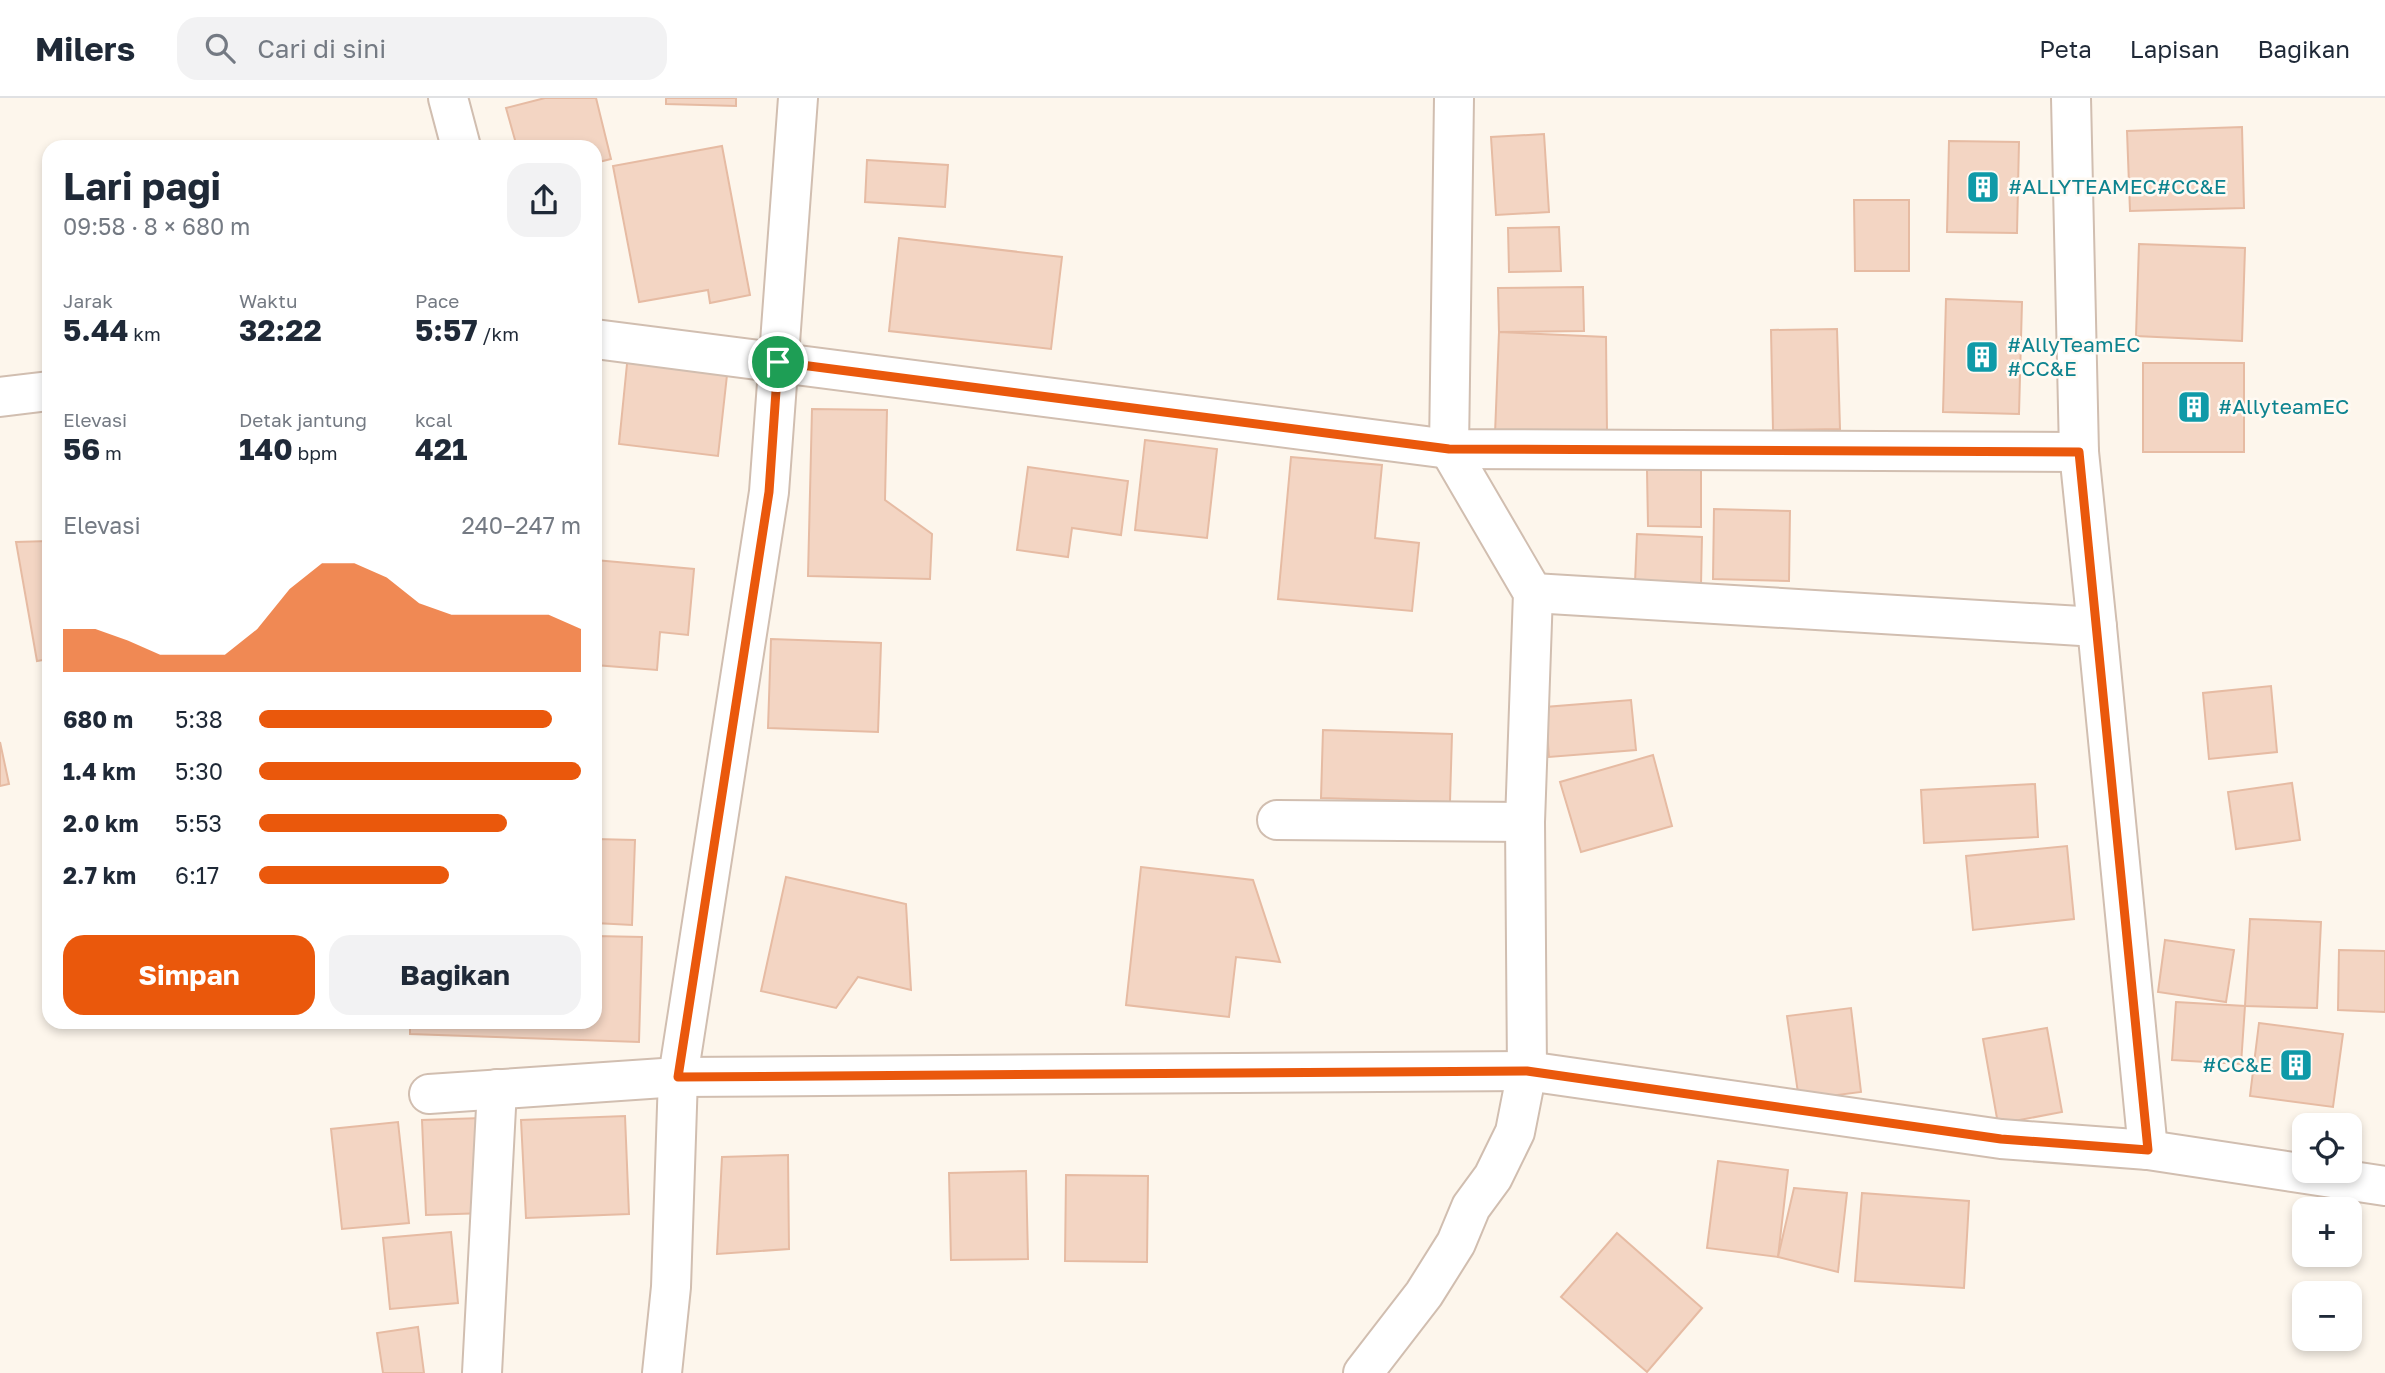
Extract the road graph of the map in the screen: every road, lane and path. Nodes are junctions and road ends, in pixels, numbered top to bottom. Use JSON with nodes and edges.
{"nodes":[{"id":1,"x":448,"y":98,"type":"edge"},
{"id":2,"x":798,"y":98,"type":"edge"},
{"id":3,"x":1454,"y":98,"type":"edge"},
{"id":4,"x":2071,"y":98,"type":"edge"},
{"id":5,"x":459,"y":140,"type":"edge"},
{"id":6,"x":602,"y":340,"type":"edge"},
{"id":7,"x":778,"y":362,"type":"junction"},
{"id":8,"x":42,"y":392,"type":"edge"},
{"id":9,"x":0,"y":397,"type":"edge"},
{"id":10,"x":1449,"y":449,"type":"junction"},
{"id":11,"x":2079,"y":452,"type":"junction"},
{"id":12,"x":1533,"y":593,"type":"junction"},
{"id":13,"x":2097,"y":627,"type":"junction"},
{"id":14,"x":1277,"y":820,"type":"dead end"},
{"id":15,"x":1525,"y":822,"type":"junction"},
{"id":16,"x":1527,"y":1071,"type":"junction"},
{"id":17,"x":678,"y":1077,"type":"junction"},
{"id":18,"x":497,"y":1089,"type":"junction"},
{"id":19,"x":429,"y":1094,"type":"dead end"},
{"id":20,"x":2148,"y":1150,"type":"junction"},
{"id":21,"x":2385,"y":1186,"type":"edge"},
{"id":22,"x":482,"y":1373,"type":"edge"},
{"id":23,"x":662,"y":1373,"type":"edge"},
{"id":24,"x":1363,"y":1373,"type":"edge"}],
"edges":[{"from":1,"to":5,"type":"street"},
{"from":2,"to":7,"type":"street"},
{"from":3,"to":10,"type":"street"},
{"from":4,"to":11,"type":"street"},
{"from":6,"to":7,"type":"street"},
{"from":7,"to":10,"type":"street"},
{"from":7,"to":17,"type":"street"},
{"from":8,"to":9,"type":"street"},
{"from":10,"to":11,"type":"street"},
{"from":10,"to":12,"type":"street"},
{"from":11,"to":13,"type":"street"},
{"from":12,"to":13,"type":"street"},
{"from":12,"to":15,"type":"street"},
{"from":13,"to":20,"type":"street"},
{"from":14,"to":15,"type":"street"},
{"from":15,"to":16,"type":"street"},
{"from":16,"to":17,"type":"street"},
{"from":16,"to":20,"type":"street"},
{"from":16,"to":24,"type":"street"},
{"from":17,"to":18,"type":"street"},
{"from":17,"to":23,"type":"street"},
{"from":18,"to":19,"type":"street"},
{"from":18,"to":22,"type":"street"},
{"from":20,"to":21,"type":"street"}]}
